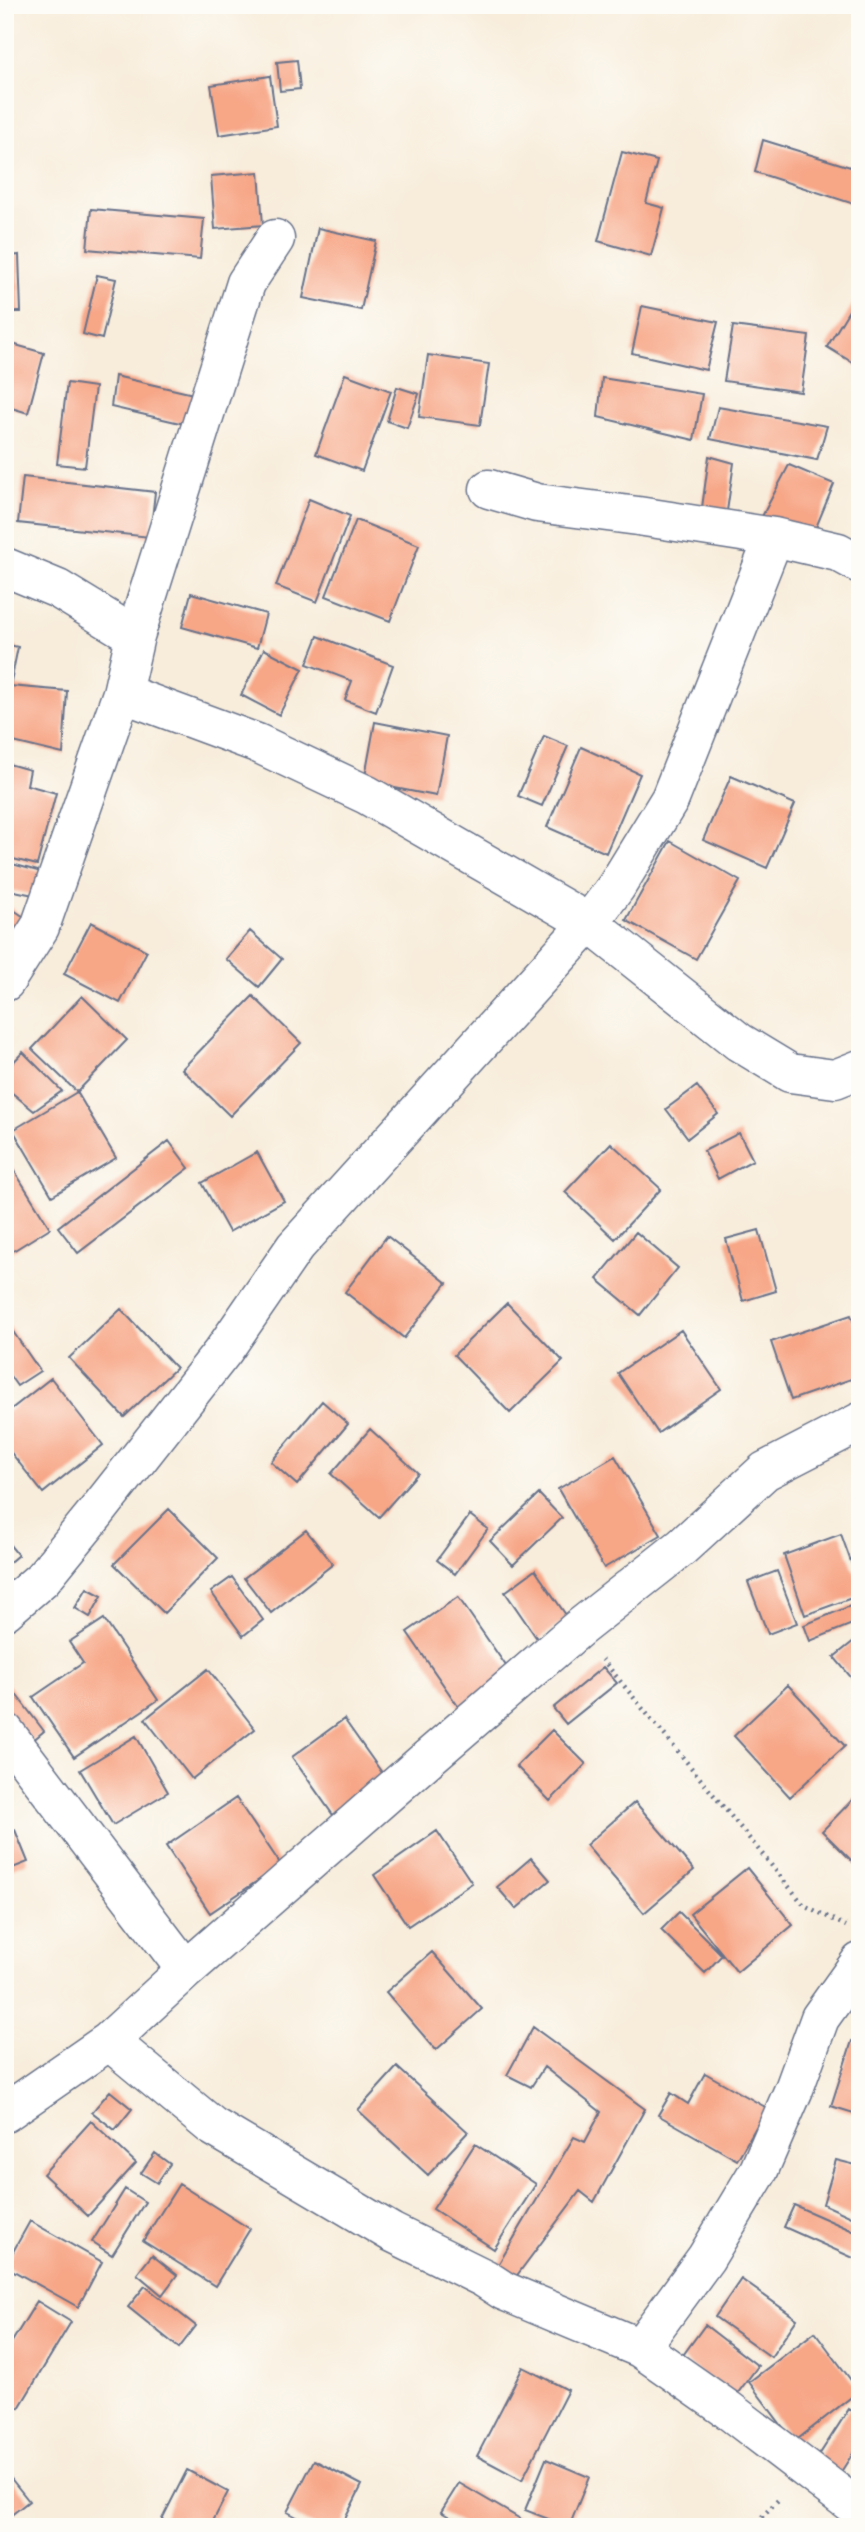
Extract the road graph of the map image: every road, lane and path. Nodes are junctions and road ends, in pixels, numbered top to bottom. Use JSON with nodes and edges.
{"nodes":[{"id":1,"x":275,"y":239,"type":"dead end"},
{"id":2,"x":489,"y":489,"type":"dead end"},
{"id":3,"x":774,"y":537,"type":"junction"},
{"id":4,"x":860,"y":564,"type":"edge"},
{"id":5,"x":5,"y":568,"type":"edge"},
{"id":6,"x":135,"y":636,"type":"junction"},
{"id":7,"x":122,"y":693,"type":"junction"},
{"id":8,"x":589,"y":923,"type":"junction"},
{"id":9,"x":5,"y":982,"type":"edge"},
{"id":10,"x":860,"y":1069,"type":"edge"},
{"id":11,"x":860,"y":1422,"type":"edge"},
{"id":12,"x":5,"y":1611,"type":"edge"},
{"id":13,"x":578,"y":1629,"type":"junction"},
{"id":14,"x":5,"y":1732,"type":"edge"},
{"id":15,"x":854,"y":1945,"type":"edge"},
{"id":16,"x":186,"y":1970,"type":"junction"},
{"id":17,"x":109,"y":2041,"type":"junction"},
{"id":18,"x":5,"y":2113,"type":"edge"},
{"id":19,"x":640,"y":2348,"type":"junction"},
{"id":20,"x":860,"y":2510,"type":"edge"}],
"edges":[{"from":1,"to":6,"type":"street"},
{"from":2,"to":3,"type":"street"},
{"from":3,"to":4,"type":"street"},
{"from":3,"to":8,"type":"street"},
{"from":5,"to":6,"type":"street"},
{"from":6,"to":7,"type":"street"},
{"from":7,"to":8,"type":"street"},
{"from":7,"to":9,"type":"street"},
{"from":8,"to":10,"type":"street"},
{"from":8,"to":12,"type":"street"},
{"from":11,"to":13,"type":"street"},
{"from":13,"to":15,"type":"path"},
{"from":13,"to":16,"type":"street"},
{"from":14,"to":16,"type":"street"},
{"from":15,"to":19,"type":"street"},
{"from":16,"to":17,"type":"street"},
{"from":17,"to":18,"type":"street"},
{"from":17,"to":19,"type":"street"},
{"from":19,"to":20,"type":"street"}]}
